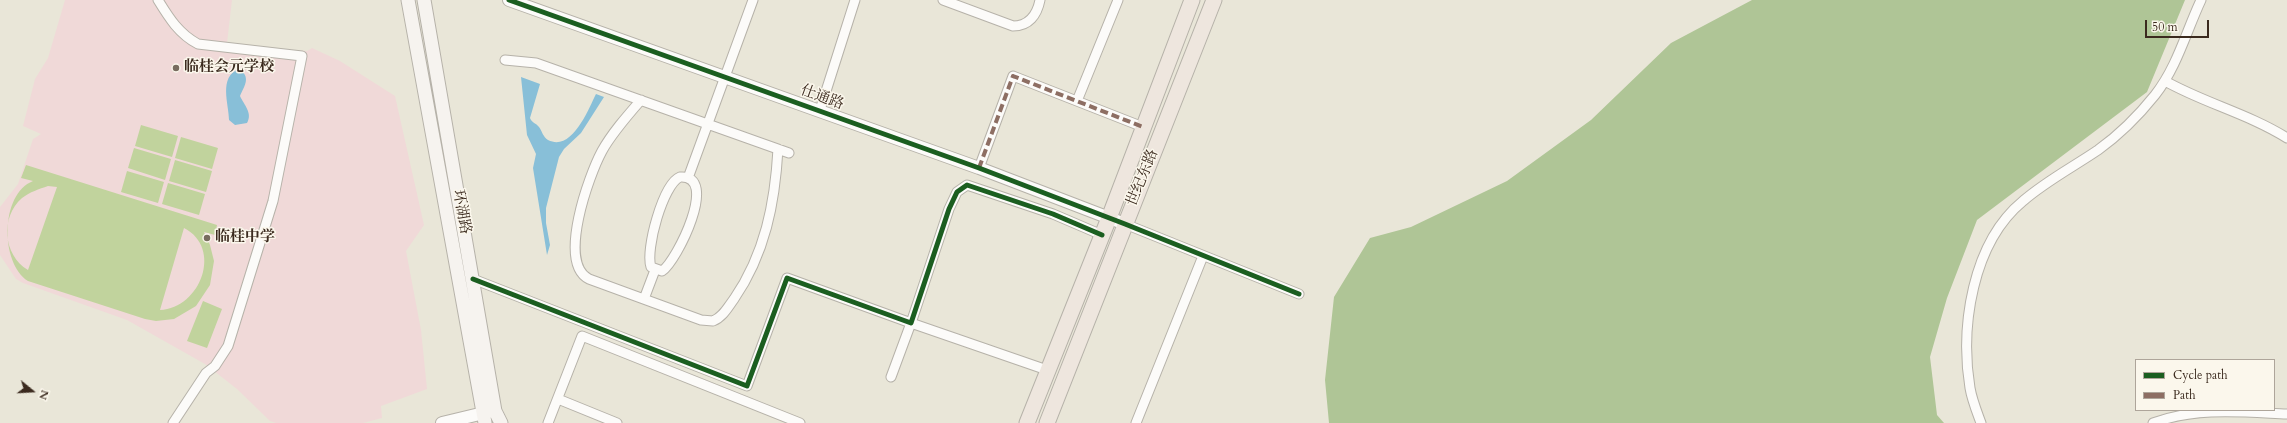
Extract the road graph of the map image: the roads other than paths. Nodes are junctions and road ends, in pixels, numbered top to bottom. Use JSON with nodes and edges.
{"nodes":[{"id":1,"x":158,"y":0,"type":"edge"},
{"id":2,"x":408,"y":0,"type":"edge"},
{"id":3,"x":424,"y":0,"type":"edge"},
{"id":4,"x":509,"y":0,"type":"edge"},
{"id":5,"x":533,"y":0,"type":"edge"},
{"id":6,"x":753,"y":0,"type":"edge"},
{"id":7,"x":855,"y":0,"type":"edge"},
{"id":8,"x":943,"y":0,"type":"edge"},
{"id":9,"x":1040,"y":0,"type":"edge"},
{"id":10,"x":1118,"y":0,"type":"edge"},
{"id":11,"x":1192,"y":0,"type":"edge"},
{"id":12,"x":1214,"y":0,"type":"edge"},
{"id":13,"x":2201,"y":0,"type":"edge"},
{"id":14,"x":506,"y":60,"type":"dead end"},
{"id":15,"x":726,"y":74,"type":"junction"},
{"id":16,"x":2165,"y":81,"type":"junction"},
{"id":17,"x":641,"y":100,"type":"junction"},
{"id":18,"x":1077,"y":101,"type":"junction"},
{"id":19,"x":821,"y":107,"type":"junction"},
{"id":20,"x":707,"y":124,"type":"junction"},
{"id":21,"x":1144,"y":127,"type":"junction"},
{"id":22,"x":2287,"y":138,"type":"edge"},
{"id":23,"x":778,"y":149,"type":"junction"},
{"id":24,"x":789,"y":153,"type":"dead end"},
{"id":25,"x":980,"y":165,"type":"junction"},
{"id":26,"x":688,"y":178,"type":"junction"},
{"id":27,"x":1111,"y":214,"type":"junction"},
{"id":28,"x":1127,"y":220,"type":"junction"},
{"id":29,"x":1102,"y":235,"type":"junction"},
{"id":30,"x":1203,"y":256,"type":"junction"},
{"id":31,"x":656,"y":270,"type":"junction"},
{"id":32,"x":473,"y":279,"type":"junction"},
{"id":33,"x":1299,"y":294,"type":"dead end"},
{"id":34,"x":644,"y":299,"type":"junction"},
{"id":35,"x":911,"y":323,"type":"junction"},
{"id":36,"x":1047,"y":370,"type":"junction"},
{"id":37,"x":890,"y":377,"type":"dead end"},
{"id":38,"x":558,"y":400,"type":"junction"},
{"id":39,"x":495,"y":411,"type":"junction"},
{"id":40,"x":2287,"y":414,"type":"edge"},
{"id":41,"x":483,"y":418,"type":"edge"},
{"id":42,"x":1049,"y":422,"type":"edge"},
{"id":43,"x":173,"y":423,"type":"edge"},
{"id":44,"x":442,"y":423,"type":"edge"},
{"id":45,"x":501,"y":423,"type":"edge"},
{"id":46,"x":548,"y":423,"type":"edge"},
{"id":47,"x":618,"y":423,"type":"edge"},
{"id":48,"x":800,"y":423,"type":"edge"},
{"id":49,"x":1027,"y":423,"type":"edge"},
{"id":50,"x":1136,"y":423,"type":"edge"},
{"id":51,"x":1981,"y":423,"type":"edge"},
{"id":52,"x":2153,"y":423,"type":"edge"}],
"edges":[{"from":1,"to":43,"type":"street"},
{"from":2,"to":41,"type":"main road","name":"环湖路"},
{"from":3,"to":32,"type":"main road","name":"环湖路"},
{"from":4,"to":15,"type":"street","name":"仕通路"},
{"from":5,"to":15,"type":"street","name":"仕通路"},
{"from":6,"to":15,"type":"street"},
{"from":7,"to":19,"type":"street"},
{"from":8,"to":9,"type":"street"},
{"from":10,"to":18,"type":"street"},
{"from":11,"to":21,"type":"main road","name":"世纪东路"},
{"from":12,"to":28,"type":"main road","name":"世纪东路"},
{"from":13,"to":16,"type":"street"},
{"from":14,"to":17,"type":"street"},
{"from":15,"to":19,"type":"street","name":"仕通路"},
{"from":15,"to":20,"type":"street"},
{"from":16,"to":22,"type":"street"},
{"from":16,"to":51,"type":"street"},
{"from":17,"to":20,"type":"street"},
{"from":17,"to":34,"type":"street"},
{"from":18,"to":21,"type":"street"},
{"from":18,"to":25,"type":"street"},
{"from":19,"to":25,"type":"street","name":"仕通路"},
{"from":20,"to":23,"type":"street"},
{"from":20,"to":26,"type":"street"},
{"from":21,"to":27,"type":"main road","name":"世纪东路"},
{"from":23,"to":24,"type":"street"},
{"from":23,"to":34,"type":"street"},
{"from":25,"to":27,"type":"street","name":"仕通路"},
{"from":26,"to":31,"type":"street"},
{"from":26,"to":31,"type":"street"},
{"from":27,"to":28,"type":"street","name":"仕通路"},
{"from":27,"to":29,"type":"main road","name":"世纪东路"},
{"from":28,"to":30,"type":"street"},
{"from":28,"to":42,"type":"main road","name":"世纪东路"},
{"from":29,"to":35,"type":"street"},
{"from":29,"to":36,"type":"main road","name":"世纪东路"},
{"from":30,"to":33,"type":"street"},
{"from":30,"to":50,"type":"street"},
{"from":31,"to":34,"type":"street"},
{"from":32,"to":35,"type":"street"},
{"from":32,"to":39,"type":"main road","name":"环湖路"},
{"from":35,"to":36,"type":"street"},
{"from":35,"to":37,"type":"street"},
{"from":36,"to":49,"type":"main road","name":"世纪东路"},
{"from":38,"to":46,"type":"street"},
{"from":38,"to":47,"type":"street"},
{"from":38,"to":48,"type":"street"},
{"from":39,"to":41,"type":"street"},
{"from":39,"to":45,"type":"main road","name":"环湖路"},
{"from":40,"to":52,"type":"street"},
{"from":41,"to":44,"type":"street"}]}
